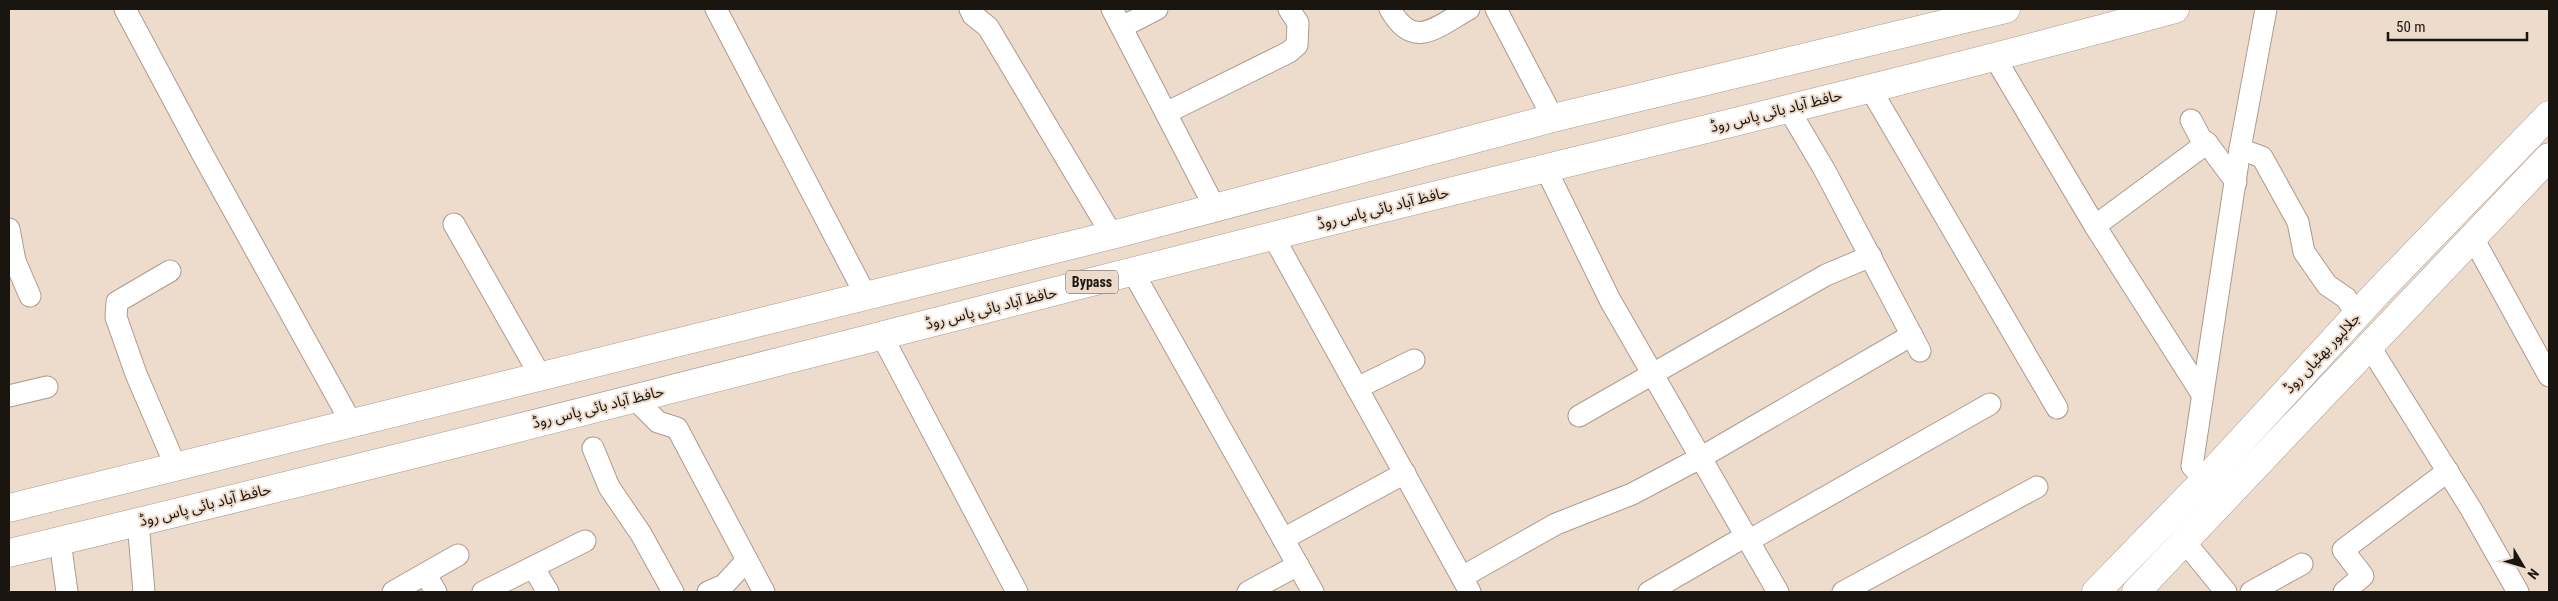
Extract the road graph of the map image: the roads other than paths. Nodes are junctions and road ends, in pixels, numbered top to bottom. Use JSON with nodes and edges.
{"nodes":[{"id":1,"x":125,"y":9,"type":"edge"},
{"id":2,"x":716,"y":9,"type":"edge"},
{"id":3,"x":970,"y":9,"type":"edge"},
{"id":4,"x":1112,"y":9,"type":"edge"},
{"id":5,"x":1157,"y":9,"type":"edge"},
{"id":6,"x":1289,"y":9,"type":"edge"},
{"id":7,"x":1390,"y":9,"type":"edge"},
{"id":8,"x":1469,"y":9,"type":"edge"},
{"id":9,"x":1496,"y":9,"type":"edge"},
{"id":10,"x":2175,"y":9,"type":"edge"},
{"id":11,"x":2266,"y":9,"type":"edge"},
{"id":12,"x":1993,"y":10,"type":"edge"},
{"id":13,"x":1122,"y":27,"type":"junction"},
{"id":14,"x":1995,"y":58,"type":"junction"},
{"id":15,"x":1870,"y":88,"type":"junction"},
{"id":16,"x":1788,"y":108,"type":"junction"},
{"id":17,"x":1166,"y":113,"type":"junction"},
{"id":18,"x":2549,"y":115,"type":"edge"},
{"id":19,"x":1553,"y":118,"type":"junction"},
{"id":20,"x":2191,"y":120,"type":"dead end"},
{"id":21,"x":2207,"y":143,"type":"junction"},
{"id":22,"x":2240,"y":150,"type":"junction"},
{"id":23,"x":2549,"y":157,"type":"edge"},
{"id":24,"x":1545,"y":167,"type":"junction"},
{"id":25,"x":2236,"y":182,"type":"junction"},
{"id":26,"x":1215,"y":208,"type":"junction"},
{"id":27,"x":454,"y":224,"type":"dead end"},
{"id":28,"x":2095,"y":226,"type":"junction"},
{"id":29,"x":9,"y":229,"type":"edge"},
{"id":30,"x":1112,"y":235,"type":"junction"},
{"id":31,"x":1273,"y":236,"type":"junction"},
{"id":32,"x":2472,"y":238,"type":"junction"},
{"id":33,"x":1871,"y":256,"type":"junction"},
{"id":34,"x":12,"y":262,"type":"edge"},
{"id":35,"x":170,"y":271,"type":"dead end"},
{"id":36,"x":1133,"y":272,"type":"junction"},
{"id":37,"x":30,"y":296,"type":"dead end"},
{"id":38,"x":866,"y":296,"type":"junction"},
{"id":39,"x":2357,"y":315,"type":"junction"},
{"id":40,"x":882,"y":336,"type":"junction"},
{"id":41,"x":2370,"y":347,"type":"junction"},
{"id":42,"x":1414,"y":360,"type":"dead end"},
{"id":43,"x":1653,"y":376,"type":"junction"},
{"id":44,"x":2549,"y":376,"type":"edge"},
{"id":45,"x":541,"y":377,"type":"junction"},
{"id":46,"x":47,"y":387,"type":"dead end"},
{"id":47,"x":1357,"y":388,"type":"junction"},
{"id":48,"x":2202,"y":394,"type":"junction"},
{"id":49,"x":9,"y":396,"type":"edge"},
{"id":50,"x":634,"y":398,"type":"junction"},
{"id":51,"x":1990,"y":404,"type":"dead end"},
{"id":52,"x":2057,"y":408,"type":"dead end"},
{"id":53,"x":1579,"y":416,"type":"dead end"},
{"id":54,"x":352,"y":424,"type":"junction"},
{"id":55,"x":593,"y":448,"type":"dead end"},
{"id":56,"x":1700,"y":458,"type":"junction"},
{"id":57,"x":176,"y":467,"type":"junction"},
{"id":58,"x":2448,"y":471,"type":"junction"},
{"id":59,"x":1404,"y":473,"type":"junction"},
{"id":60,"x":2206,"y":480,"type":"junction"},
{"id":61,"x":2037,"y":487,"type":"dead end"},
{"id":62,"x":9,"y":508,"type":"edge"},
{"id":63,"x":138,"y":522,"type":"junction"},
{"id":64,"x":1747,"y":538,"type":"junction"},
{"id":65,"x":1283,"y":539,"type":"junction"},
{"id":66,"x":60,"y":541,"type":"junction"},
{"id":67,"x":585,"y":541,"type":"dead end"},
{"id":68,"x":2184,"y":541,"type":"junction"},
{"id":69,"x":9,"y":553,"type":"edge"},
{"id":70,"x":458,"y":555,"type":"dead end"},
{"id":71,"x":747,"y":560,"type":"junction"},
{"id":72,"x":2302,"y":564,"type":"dead end"},
{"id":73,"x":1298,"y":565,"type":"junction"},
{"id":74,"x":534,"y":567,"type":"junction"},
{"id":75,"x":431,"y":584,"type":"edge"},
{"id":76,"x":1466,"y":585,"type":"edge"},
{"id":77,"x":67,"y":592,"type":"edge"},
{"id":78,"x":144,"y":592,"type":"edge"},
{"id":79,"x":393,"y":592,"type":"edge"},
{"id":80,"x":483,"y":592,"type":"edge"},
{"id":81,"x":548,"y":592,"type":"edge"},
{"id":82,"x":673,"y":592,"type":"edge"},
{"id":83,"x":708,"y":592,"type":"edge"},
{"id":84,"x":764,"y":592,"type":"edge"},
{"id":85,"x":1017,"y":592,"type":"edge"},
{"id":86,"x":1248,"y":592,"type":"edge"},
{"id":87,"x":1313,"y":592,"type":"edge"},
{"id":88,"x":1649,"y":592,"type":"edge"},
{"id":89,"x":1778,"y":592,"type":"edge"},
{"id":90,"x":1843,"y":592,"type":"edge"},
{"id":91,"x":2096,"y":592,"type":"edge"},
{"id":92,"x":2136,"y":592,"type":"edge"},
{"id":93,"x":2226,"y":592,"type":"edge"},
{"id":94,"x":2250,"y":592,"type":"edge"},
{"id":95,"x":2344,"y":592,"type":"edge"},
{"id":96,"x":2518,"y":592,"type":"edge"}],
"edges":[{"from":1,"to":54,"type":"street"},
{"from":2,"to":38,"type":"street"},
{"from":3,"to":30,"type":"street"},
{"from":4,"to":13,"type":"street"},
{"from":5,"to":13,"type":"street"},
{"from":6,"to":17,"type":"street"},
{"from":7,"to":8,"type":"street"},
{"from":9,"to":19,"type":"street"},
{"from":10,"to":14,"type":"main road","name":"حافظ آباد بائی پاس روڈ","number":"Bypass"},
{"from":11,"to":22,"type":"street"},
{"from":12,"to":19,"type":"main road"},
{"from":13,"to":17,"type":"street"},
{"from":14,"to":15,"type":"main road","name":"حافظ آباد بائی پاس روڈ","number":"Bypass"},
{"from":14,"to":28,"type":"street"},
{"from":15,"to":16,"type":"main road","name":"حافظ آباد بائی پاس روڈ","number":"Bypass"},
{"from":15,"to":52,"type":"street"},
{"from":16,"to":24,"type":"main road","name":"حافظ آباد بائی پاس روڈ","number":"Bypass"},
{"from":16,"to":33,"type":"street"},
{"from":17,"to":26,"type":"street"},
{"from":18,"to":39,"type":"main road","name":"جلالپور بھٹیاں روڈ"},
{"from":19,"to":26,"type":"main road"},
{"from":20,"to":21,"type":"street"},
{"from":21,"to":25,"type":"street"},
{"from":21,"to":28,"type":"street"},
{"from":22,"to":25,"type":"street"},
{"from":22,"to":39,"type":"street"},
{"from":23,"to":32,"type":"main road","name":"جلالپور بھٹیاں روڈ"},
{"from":24,"to":31,"type":"main road","name":"حافظ آباد بائی پاس روڈ","number":"Bypass"},
{"from":24,"to":43,"type":"street"},
{"from":25,"to":48,"type":"street"},
{"from":26,"to":30,"type":"main road"},
{"from":27,"to":45,"type":"street"},
{"from":28,"to":48,"type":"street"},
{"from":29,"to":34,"type":"street"},
{"from":30,"to":38,"type":"main road"},
{"from":31,"to":36,"type":"main road","name":"حافظ آباد بائی پاس روڈ","number":"Bypass"},
{"from":31,"to":47,"type":"street"},
{"from":32,"to":41,"type":"main road","name":"جلالپور بھٹیاں روڈ"},
{"from":32,"to":44,"type":"street"},
{"from":33,"to":43,"type":"street"},
{"from":33,"to":56,"type":"street"},
{"from":34,"to":37,"type":"street"},
{"from":35,"to":57,"type":"street"},
{"from":36,"to":40,"type":"main road","name":"حافظ آباد بائی پاس روڈ","number":"Bypass"},
{"from":36,"to":65,"type":"street"},
{"from":38,"to":45,"type":"main road"},
{"from":39,"to":60,"type":"main road","name":"جلالپور بھٹیاں روڈ"},
{"from":40,"to":50,"type":"main road","name":"حافظ آباد بائی پاس روڈ","number":"Bypass"},
{"from":40,"to":85,"type":"street"},
{"from":41,"to":58,"type":"street"},
{"from":41,"to":68,"type":"main road","name":"جلالپور بھٹیاں روڈ"},
{"from":42,"to":47,"type":"street"},
{"from":43,"to":53,"type":"street"},
{"from":43,"to":56,"type":"street"},
{"from":45,"to":54,"type":"main road"},
{"from":46,"to":49,"type":"street"},
{"from":47,"to":59,"type":"street"},
{"from":48,"to":60,"type":"street"},
{"from":50,"to":63,"type":"main road","name":"حافظ آباد بائی پاس روڈ","number":"Bypass"},
{"from":50,"to":71,"type":"street"},
{"from":51,"to":64,"type":"street"},
{"from":54,"to":57,"type":"main road"},
{"from":55,"to":82,"type":"street"},
{"from":56,"to":64,"type":"street"},
{"from":56,"to":76,"type":"street"},
{"from":57,"to":62,"type":"main road"},
{"from":58,"to":95,"type":"street"},
{"from":58,"to":96,"type":"street"},
{"from":59,"to":65,"type":"street"},
{"from":59,"to":76,"type":"street"},
{"from":60,"to":91,"type":"main road","name":"جلالپور بھٹیاں روڈ"},
{"from":61,"to":90,"type":"street"},
{"from":63,"to":66,"type":"main road","name":"حافظ آباد بائی پاس روڈ","number":"Bypass"},
{"from":63,"to":78,"type":"street"},
{"from":64,"to":88,"type":"street"},
{"from":64,"to":89,"type":"street"},
{"from":65,"to":73,"type":"street"},
{"from":66,"to":69,"type":"main road","name":"حافظ آباد بائی پاس روڈ","number":"Bypass"},
{"from":66,"to":77,"type":"street"},
{"from":67,"to":74,"type":"street"},
{"from":68,"to":92,"type":"main road","name":"جلالپور بھٹیاں روڈ"},
{"from":68,"to":93,"type":"street"},
{"from":70,"to":75,"type":"street"},
{"from":71,"to":83,"type":"street"},
{"from":71,"to":84,"type":"street"},
{"from":72,"to":94,"type":"street"},
{"from":73,"to":86,"type":"street"},
{"from":73,"to":87,"type":"street"},
{"from":74,"to":80,"type":"street"},
{"from":74,"to":81,"type":"street"},
{"from":75,"to":79,"type":"street"}]}
